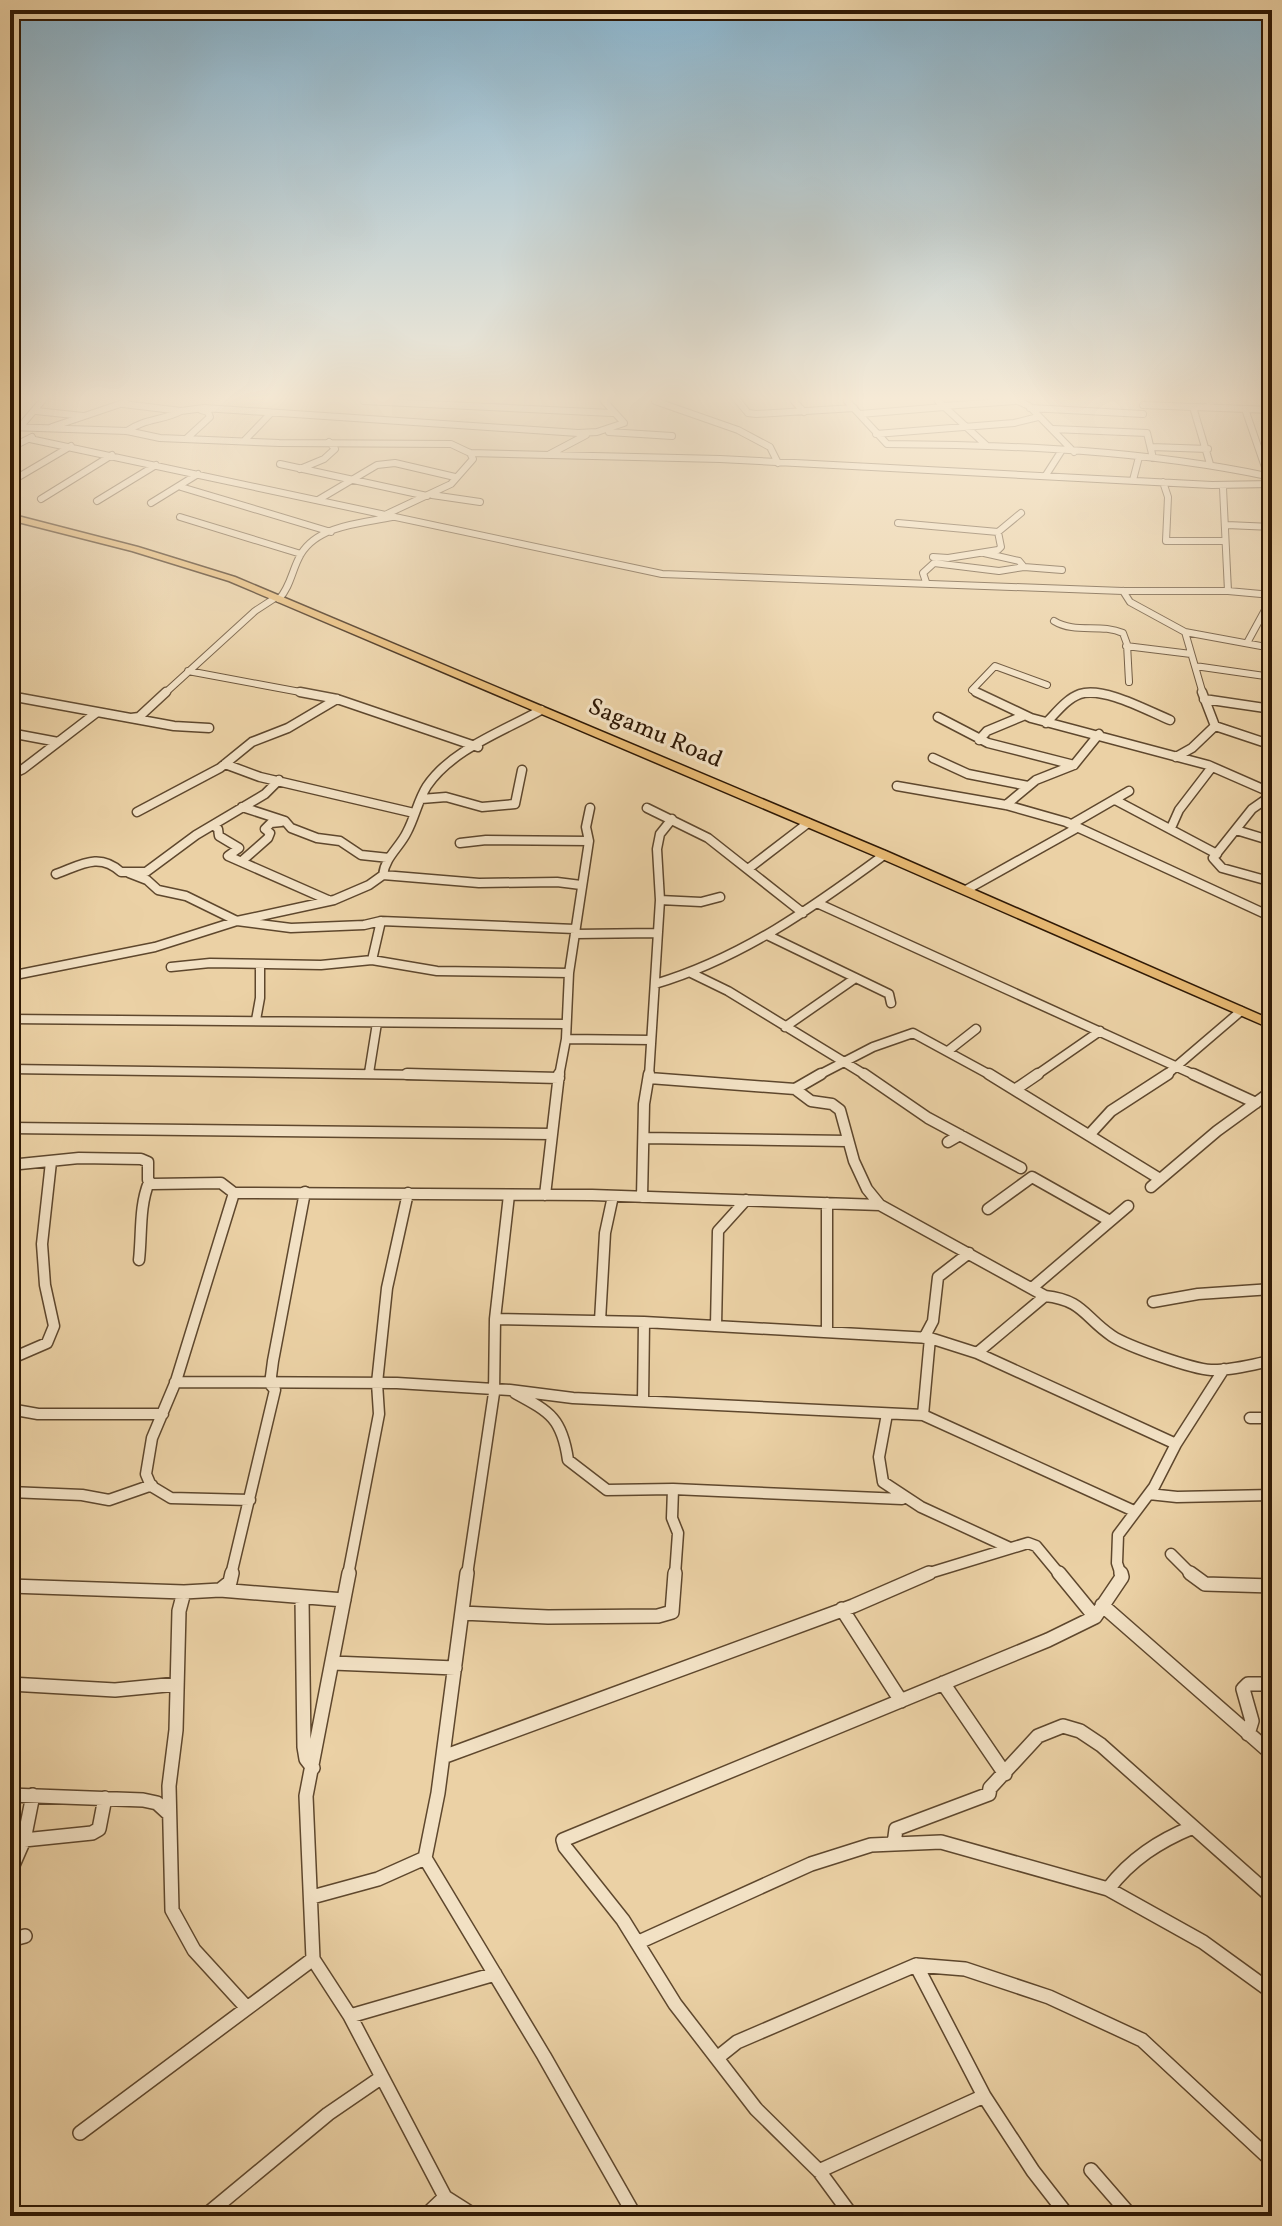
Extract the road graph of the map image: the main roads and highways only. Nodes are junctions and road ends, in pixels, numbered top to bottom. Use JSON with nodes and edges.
{"nodes":[{"id":1,"x":10,"y":517,"type":"edge"},
{"id":2,"x":1272,"y":1025,"type":"edge"}],
"edges":[{"from":1,"to":2,"type":"highway","name":"Sagamu Road"}]}
